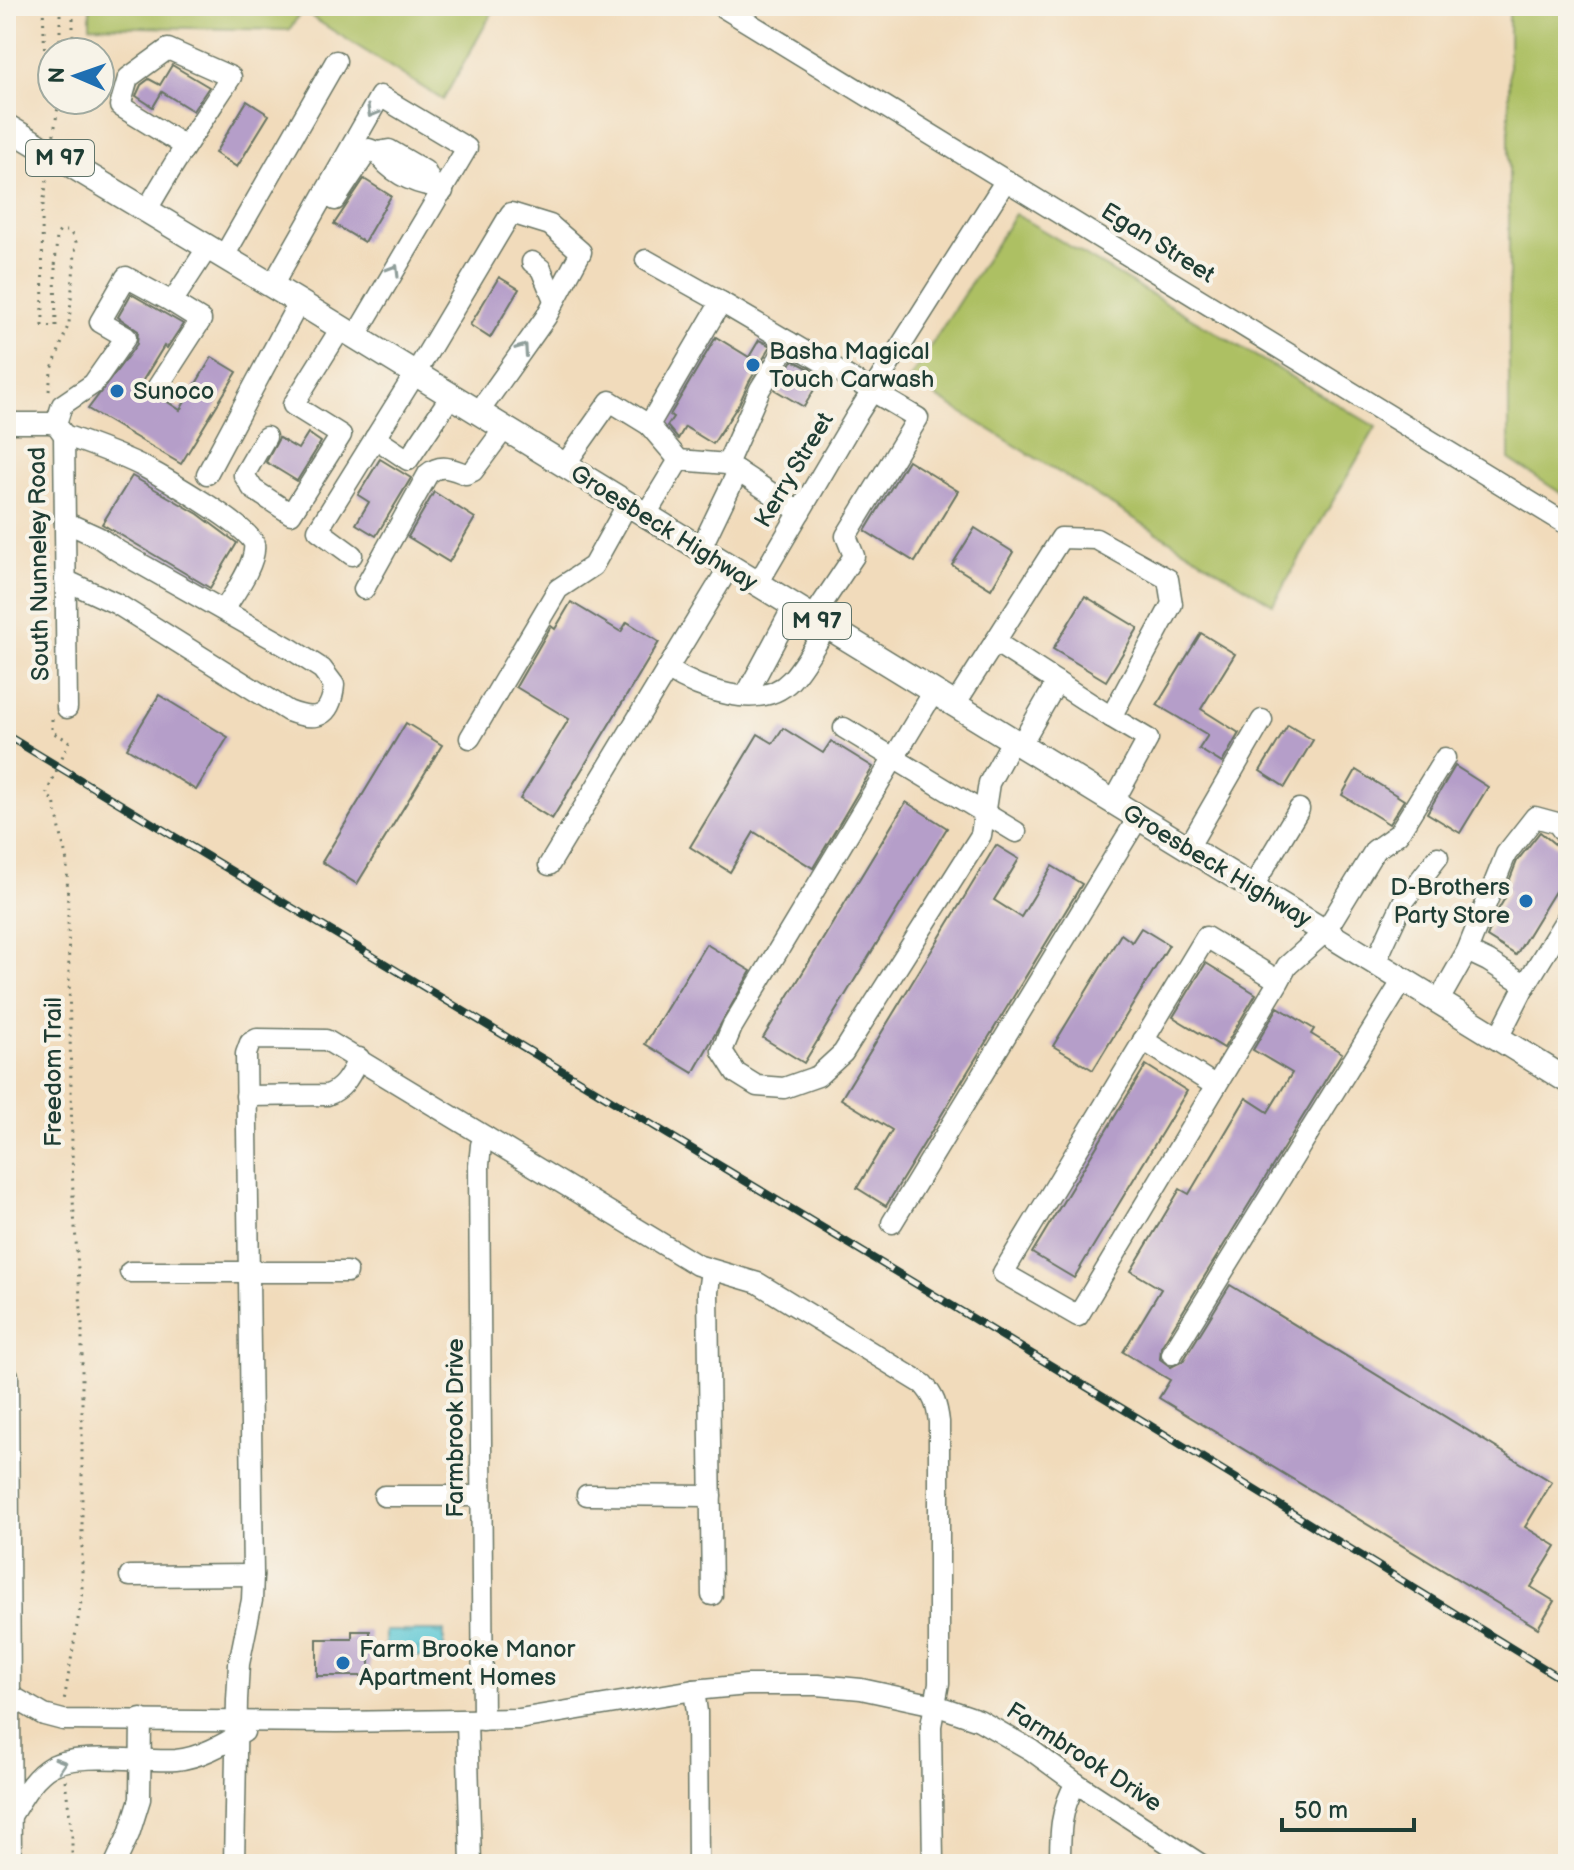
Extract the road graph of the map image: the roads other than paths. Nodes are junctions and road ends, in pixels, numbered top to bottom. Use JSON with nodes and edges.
{"nodes":[{"id":1,"x":721,"y":6,"type":"edge"},
{"id":2,"x":336,"y":61,"type":"dead end"},
{"id":3,"x":6,"y":126,"type":"edge"},
{"id":4,"x":185,"y":146,"type":"junction"},
{"id":5,"x":1006,"y":180,"type":"junction"},
{"id":6,"x":438,"y":188,"type":"junction"},
{"id":7,"x":147,"y":210,"type":"junction"},
{"id":8,"x":310,"y":219,"type":"junction"},
{"id":9,"x":216,"y":251,"type":"junction"},
{"id":10,"x":646,"y":260,"type":"dead end"},
{"id":11,"x":532,"y":262,"type":"dead end"},
{"id":12,"x":272,"y":286,"type":"junction"},
{"id":13,"x":554,"y":300,"type":"junction"},
{"id":14,"x":172,"y":302,"type":"junction"},
{"id":15,"x":299,"y":302,"type":"junction"},
{"id":16,"x":721,"y":302,"type":"junction"},
{"id":17,"x":348,"y":333,"type":"junction"},
{"id":18,"x":789,"y":342,"type":"junction"},
{"id":19,"x":415,"y":374,"type":"junction"},
{"id":20,"x":157,"y":388,"type":"dead end"},
{"id":21,"x":873,"y":390,"type":"junction"},
{"id":22,"x":451,"y":396,"type":"junction"},
{"id":23,"x":478,"y":413,"type":"junction"},
{"id":24,"x":6,"y":423,"type":"edge"},
{"id":25,"x":649,"y":425,"type":"junction"},
{"id":26,"x":504,"y":429,"type":"junction"},
{"id":27,"x":60,"y":430,"type":"junction"},
{"id":28,"x":266,"y":437,"type":"dead end"},
{"id":29,"x":375,"y":438,"type":"junction"},
{"id":30,"x":222,"y":446,"type":"junction"},
{"id":31,"x":679,"y":460,"type":"junction"},
{"id":32,"x":251,"y":464,"type":"junction"},
{"id":33,"x":564,"y":466,"type":"junction"},
{"id":34,"x":733,"y":468,"type":"junction"},
{"id":35,"x":207,"y":474,"type":"dead end"},
{"id":36,"x":636,"y":510,"type":"junction"},
{"id":37,"x":800,"y":512,"type":"junction"},
{"id":38,"x":65,"y":522,"type":"junction"},
{"id":39,"x":1568,"y":525,"type":"edge"},
{"id":40,"x":700,"y":550,"type":"junction"},
{"id":41,"x":352,"y":555,"type":"dead end"},
{"id":42,"x":729,"y":567,"type":"junction"},
{"id":43,"x":65,"y":580,"type":"junction"},
{"id":44,"x":757,"y":585,"type":"junction"},
{"id":45,"x":364,"y":589,"type":"dead end"},
{"id":46,"x":224,"y":610,"type":"junction"},
{"id":47,"x":811,"y":618,"type":"junction"},
{"id":48,"x":995,"y":642,"type":"junction"},
{"id":49,"x":667,"y":669,"type":"junction"},
{"id":50,"x":1057,"y":682,"type":"junction"},
{"id":51,"x":933,"y":693,"type":"junction"},
{"id":52,"x":746,"y":695,"type":"junction"},
{"id":53,"x":954,"y":706,"type":"junction"},
{"id":54,"x":59,"y":712,"type":"road end"},
{"id":55,"x":1111,"y":717,"type":"junction"},
{"id":56,"x":1262,"y":720,"type":"dead end"},
{"id":57,"x":844,"y":728,"type":"dead end"},
{"id":58,"x":470,"y":738,"type":"dead end"},
{"id":59,"x":1016,"y":743,"type":"junction"},
{"id":60,"x":894,"y":758,"type":"junction"},
{"id":61,"x":1445,"y":758,"type":"dead end"},
{"id":62,"x":1113,"y":803,"type":"junction"},
{"id":63,"x":1299,"y":809,"type":"dead end"},
{"id":64,"x":984,"y":813,"type":"junction"},
{"id":65,"x":1138,"y":818,"type":"junction"},
{"id":66,"x":1016,"y":832,"type":"dead end"},
{"id":67,"x":1568,"y":838,"type":"edge"},
{"id":68,"x":1188,"y":848,"type":"junction"},
{"id":69,"x":1438,"y":857,"type":"dead end"},
{"id":70,"x":549,"y":865,"type":"dead end"},
{"id":71,"x":1252,"y":888,"type":"junction"},
{"id":72,"x":1568,"y":916,"type":"edge"},
{"id":73,"x":1325,"y":932,"type":"junction"},
{"id":74,"x":1467,"y":951,"type":"junction"},
{"id":75,"x":1375,"y":963,"type":"junction"},
{"id":76,"x":1403,"y":980,"type":"junction"},
{"id":77,"x":1279,"y":981,"type":"junction"},
{"id":78,"x":1526,"y":985,"type":"junction"},
{"id":79,"x":1438,"y":1002,"type":"junction"},
{"id":80,"x":1498,"y":1038,"type":"junction"},
{"id":81,"x":1143,"y":1040,"type":"junction"},
{"id":82,"x":359,"y":1058,"type":"junction"},
{"id":83,"x":1568,"y":1081,"type":"edge"},
{"id":84,"x":1216,"y":1086,"type":"junction"},
{"id":85,"x":246,"y":1096,"type":"junction"},
{"id":86,"x":486,"y":1137,"type":"junction"},
{"id":87,"x":892,"y":1223,"type":"dead end"},
{"id":88,"x":711,"y":1270,"type":"junction"},
{"id":89,"x":130,"y":1272,"type":"dead end"},
{"id":90,"x":249,"y":1272,"type":"junction"},
{"id":91,"x":347,"y":1272,"type":"dead end"},
{"id":92,"x":1172,"y":1354,"type":"dead end"},
{"id":93,"x":6,"y":1376,"type":"edge"},
{"id":94,"x":6,"y":1391,"type":"edge"},
{"id":95,"x":587,"y":1495,"type":"dead end"},
{"id":96,"x":384,"y":1496,"type":"dead end"},
{"id":97,"x":481,"y":1496,"type":"junction"},
{"id":98,"x":711,"y":1496,"type":"junction"},
{"id":99,"x":253,"y":1575,"type":"junction"},
{"id":100,"x":130,"y":1576,"type":"dead end"},
{"id":101,"x":712,"y":1595,"type":"dead end"},
{"id":102,"x":694,"y":1690,"type":"junction"},
{"id":103,"x":8,"y":1694,"type":"edge"},
{"id":104,"x":935,"y":1705,"type":"junction"},
{"id":105,"x":141,"y":1719,"type":"junction"},
{"id":106,"x":475,"y":1720,"type":"junction"},
{"id":107,"x":236,"y":1729,"type":"junction"},
{"id":108,"x":141,"y":1760,"type":"junction"},
{"id":109,"x":1076,"y":1783,"type":"junction"},
{"id":110,"x":9,"y":1819,"type":"junction"},
{"id":111,"x":9,"y":1864,"type":"edge"},
{"id":112,"x":115,"y":1864,"type":"edge"},
{"id":113,"x":234,"y":1864,"type":"edge"},
{"id":114,"x":471,"y":1864,"type":"edge"},
{"id":115,"x":698,"y":1864,"type":"edge"},
{"id":116,"x":933,"y":1864,"type":"edge"},
{"id":117,"x":1060,"y":1864,"type":"edge"},
{"id":118,"x":1200,"y":1864,"type":"edge"}],
"edges":[{"from":1,"to":5,"type":"street","name":"Egan Street"},
{"from":2,"to":9,"type":"street"},
{"from":3,"to":7,"type":"main road","name":"Groesbeck Highway","number":"M 97"},
{"from":4,"to":4,"type":"street"},
{"from":4,"to":7,"type":"street"},
{"from":5,"to":21,"type":"street","name":"Kerry Street"},
{"from":5,"to":39,"type":"street","name":"Egan Street"},
{"from":6,"to":8,"type":"street"},
{"from":6,"to":8,"type":"street","one_way":true},
{"from":17,"to":6,"type":"street","one_way":true},
{"from":7,"to":9,"type":"main road","name":"Groesbeck Highway","number":"M 97"},
{"from":8,"to":12,"type":"street"},
{"from":9,"to":12,"type":"main road","name":"Groesbeck Highway","number":"M 97"},
{"from":9,"to":14,"type":"street"},
{"from":10,"to":16,"type":"street"},
{"from":11,"to":13,"type":"street"},
{"from":12,"to":15,"type":"main road","name":"Groesbeck Highway","number":"M 97"},
{"from":13,"to":19,"type":"street"},
{"from":23,"to":13,"type":"street","one_way":true},
{"from":14,"to":20,"type":"street"},
{"from":14,"to":27,"type":"street"},
{"from":15,"to":17,"type":"main road","name":"Groesbeck Highway","number":"M 97"},
{"from":15,"to":30,"type":"street"},
{"from":16,"to":18,"type":"street"},
{"from":16,"to":25,"type":"street"},
{"from":17,"to":19,"type":"main road","name":"Groesbeck Highway","number":"M 97"},
{"from":17,"to":32,"type":"street"},
{"from":18,"to":21,"type":"street"},
{"from":18,"to":34,"type":"street"},
{"from":19,"to":22,"type":"main road","name":"Groesbeck Highway","number":"M 97"},
{"from":19,"to":29,"type":"street"},
{"from":21,"to":37,"type":"street","name":"Kerry Street"},
{"from":21,"to":47,"type":"street"},
{"from":22,"to":23,"type":"main road","name":"Groesbeck Highway","number":"M 97"},
{"from":22,"to":29,"type":"street"},
{"from":23,"to":26,"type":"main road","name":"Groesbeck Highway","number":"M 97"},
{"from":24,"to":27,"type":"street","name":"South Nunneley Road"},
{"from":25,"to":31,"type":"street"},
{"from":25,"to":33,"type":"street"},
{"from":26,"to":33,"type":"main road","name":"Groesbeck Highway","number":"M 97"},
{"from":26,"to":45,"type":"street"},
{"from":27,"to":38,"type":"street","name":"South Nunneley Road"},
{"from":27,"to":46,"type":"street"},
{"from":28,"to":32,"type":"street"},
{"from":29,"to":41,"type":"street"},
{"from":30,"to":32,"type":"street"},
{"from":30,"to":35,"type":"street"},
{"from":31,"to":34,"type":"street"},
{"from":31,"to":36,"type":"street"},
{"from":33,"to":36,"type":"main road","name":"Groesbeck Highway","number":"M 97"},
{"from":34,"to":37,"type":"street"},
{"from":34,"to":40,"type":"street"},
{"from":36,"to":40,"type":"main road","name":"Groesbeck Highway","number":"M 97"},
{"from":36,"to":58,"type":"street"},
{"from":37,"to":44,"type":"street","name":"Kerry Street"},
{"from":38,"to":43,"type":"street","name":"South Nunneley Road"},
{"from":38,"to":46,"type":"street"},
{"from":40,"to":42,"type":"main road","name":"Groesbeck Highway","number":"M 97"},
{"from":42,"to":44,"type":"main road","name":"Groesbeck Highway","number":"M 97"},
{"from":42,"to":49,"type":"street"},
{"from":43,"to":46,"type":"street"},
{"from":43,"to":54,"type":"street","name":"South Nunneley Road"},
{"from":44,"to":47,"type":"main road","name":"Groesbeck Highway","number":"M 97"},
{"from":47,"to":51,"type":"main road","name":"Groesbeck Highway","number":"M 97"},
{"from":47,"to":52,"type":"street"},
{"from":47,"to":52,"type":"street"},
{"from":48,"to":50,"type":"street"},
{"from":48,"to":53,"type":"street"},
{"from":48,"to":55,"type":"street"},
{"from":49,"to":52,"type":"street"},
{"from":49,"to":70,"type":"street"},
{"from":50,"to":55,"type":"street"},
{"from":50,"to":59,"type":"street"},
{"from":51,"to":53,"type":"main road","name":"Groesbeck Highway","number":"M 97"},
{"from":51,"to":60,"type":"street"},
{"from":53,"to":59,"type":"main road","name":"Groesbeck Highway","number":"M 97"},
{"from":55,"to":62,"type":"street"},
{"from":56,"to":68,"type":"street"},
{"from":57,"to":60,"type":"street"},
{"from":59,"to":62,"type":"main road","name":"Groesbeck Highway","number":"M 97"},
{"from":59,"to":64,"type":"street"},
{"from":60,"to":64,"type":"street"},
{"from":60,"to":64,"type":"street"},
{"from":61,"to":73,"type":"street"},
{"from":62,"to":65,"type":"main road","name":"Groesbeck Highway","number":"M 97"},
{"from":63,"to":71,"type":"street"},
{"from":64,"to":66,"type":"street"},
{"from":65,"to":68,"type":"main road","name":"Groesbeck Highway","number":"M 97"},
{"from":65,"to":87,"type":"street"},
{"from":67,"to":74,"type":"street"},
{"from":68,"to":71,"type":"main road","name":"Groesbeck Highway","number":"M 97"},
{"from":69,"to":75,"type":"street"},
{"from":71,"to":73,"type":"main road","name":"Groesbeck Highway","number":"M 97"},
{"from":72,"to":78,"type":"street"},
{"from":73,"to":75,"type":"main road","name":"Groesbeck Highway","number":"M 97"},
{"from":73,"to":77,"type":"street"},
{"from":74,"to":78,"type":"street"},
{"from":74,"to":79,"type":"street"},
{"from":75,"to":76,"type":"main road","name":"Groesbeck Highway","number":"M 97"},
{"from":76,"to":79,"type":"main road","name":"Groesbeck Highway","number":"M 97"},
{"from":76,"to":92,"type":"street"},
{"from":77,"to":81,"type":"street"},
{"from":77,"to":84,"type":"street"},
{"from":78,"to":80,"type":"street"},
{"from":79,"to":80,"type":"main road","name":"Groesbeck Highway","number":"M 97"},
{"from":80,"to":83,"type":"main road","name":"Groesbeck Highway","number":"M 97"},
{"from":81,"to":84,"type":"street"},
{"from":81,"to":84,"type":"street"},
{"from":82,"to":85,"type":"street"},
{"from":82,"to":85,"type":"street"},
{"from":82,"to":86,"type":"street"},
{"from":85,"to":90,"type":"street"},
{"from":86,"to":88,"type":"street"},
{"from":86,"to":97,"type":"street","name":"Farmbrook Drive"},
{"from":88,"to":98,"type":"street"},
{"from":88,"to":104,"type":"street"},
{"from":89,"to":90,"type":"street"},
{"from":90,"to":91,"type":"street"},
{"from":90,"to":99,"type":"street"},
{"from":93,"to":94,"type":"main road"},
{"from":94,"to":103,"type":"main road"},
{"from":95,"to":98,"type":"street"},
{"from":96,"to":97,"type":"street"},
{"from":97,"to":106,"type":"street","name":"Farmbrook Drive"},
{"from":98,"to":101,"type":"street"},
{"from":99,"to":100,"type":"street"},
{"from":99,"to":107,"type":"street"},
{"from":102,"to":104,"type":"street","name":"Farmbrook Drive"},
{"from":102,"to":106,"type":"street","name":"Farmbrook Drive"},
{"from":102,"to":115,"type":"street"},
{"from":103,"to":105,"type":"street","name":"Farmbrook Drive"},
{"from":103,"to":110,"type":"main road"},
{"from":104,"to":109,"type":"street","name":"Farmbrook Drive"},
{"from":104,"to":116,"type":"street"},
{"from":105,"to":107,"type":"street","name":"Farmbrook Drive"},
{"from":105,"to":108,"type":"street"},
{"from":106,"to":107,"type":"street","name":"Farmbrook Drive"},
{"from":106,"to":114,"type":"street","name":"Farmbrook Drive"},
{"from":107,"to":108,"type":"street","name":"Farmbrook Drive"},
{"from":107,"to":113,"type":"street"},
{"from":110,"to":108,"type":"street","name":"Farmbrook Drive","one_way":true},
{"from":108,"to":112,"type":"street"},
{"from":109,"to":117,"type":"street"},
{"from":109,"to":118,"type":"street","name":"Farmbrook Drive"},
{"from":110,"to":111,"type":"main road"}]}
